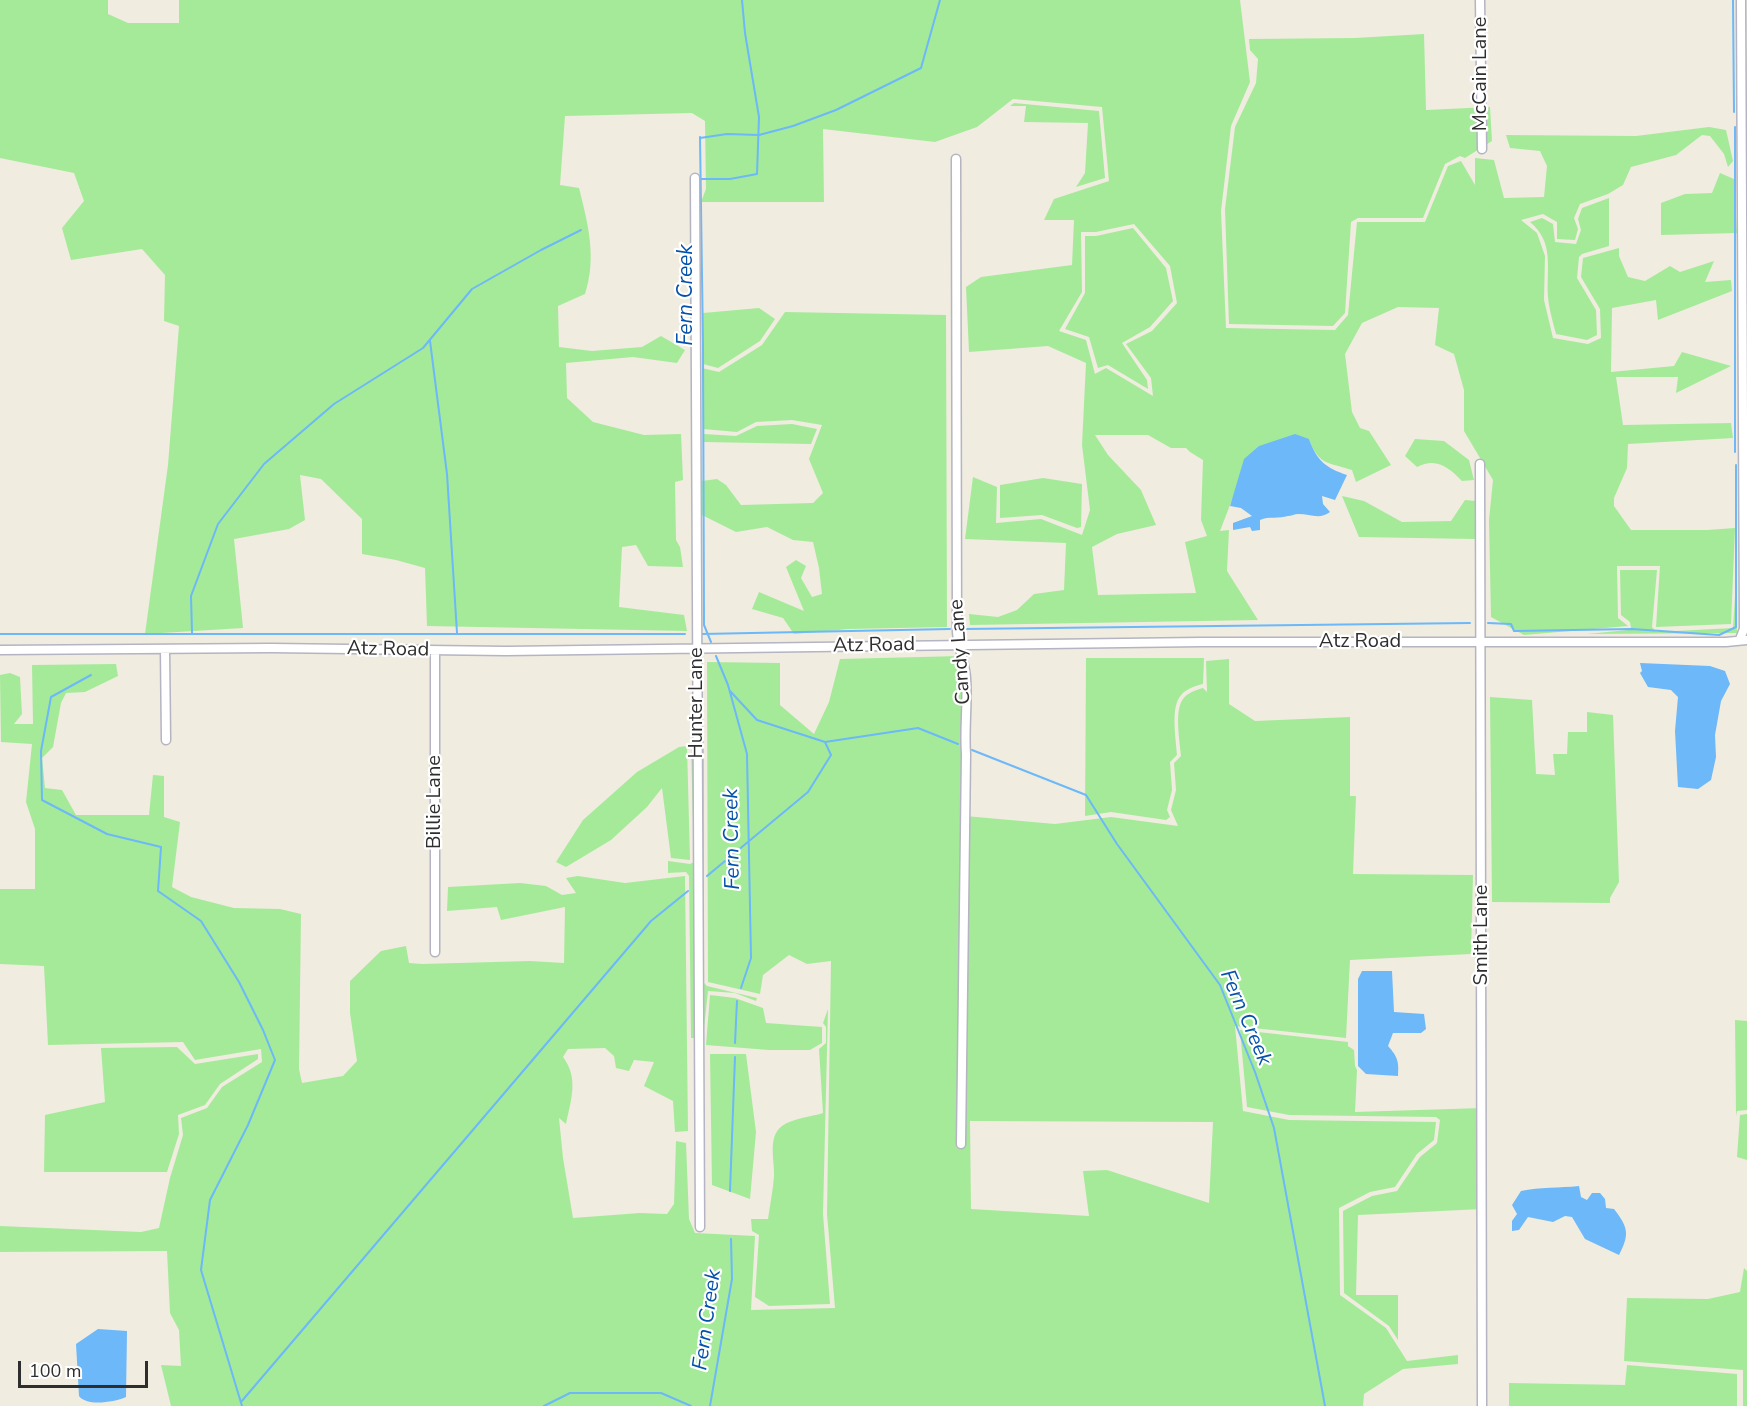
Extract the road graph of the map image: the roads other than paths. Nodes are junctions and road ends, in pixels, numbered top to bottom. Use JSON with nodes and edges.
{"nodes":[{"id":1,"x":1480,"y":0,"type":"edge"},
{"id":2,"x":1741,"y":0,"type":"edge"},
{"id":3,"x":1482,"y":149,"type":"dead end"},
{"id":4,"x":956,"y":159,"type":"dead end"},
{"id":5,"x":695,"y":178,"type":"dead end"},
{"id":6,"x":1480,"y":464,"type":"dead end"},
{"id":7,"x":1744,"y":639,"type":"edge"},
{"id":8,"x":1481,"y":642,"type":"junction"},
{"id":9,"x":958,"y":645,"type":"junction"},
{"id":10,"x":165,"y":649,"type":"junction"},
{"id":11,"x":697,"y":649,"type":"junction"},
{"id":12,"x":0,"y":650,"type":"edge"},
{"id":13,"x":435,"y":651,"type":"junction"},
{"id":14,"x":166,"y":740,"type":"dead end"},
{"id":15,"x":435,"y":952,"type":"dead end"},
{"id":16,"x":961,"y":1144,"type":"dead end"},
{"id":17,"x":700,"y":1227,"type":"dead end"},
{"id":18,"x":1482,"y":1406,"type":"edge"}],
"edges":[{"from":1,"to":3,"type":"street","name":"McCain Lane"},
{"from":2,"to":7,"type":"street"},
{"from":4,"to":9,"type":"street","name":"Candy Lane"},
{"from":5,"to":11,"type":"street","name":"Hunter Lane"},
{"from":6,"to":8,"type":"street","name":"Smith Lane"},
{"from":7,"to":8,"type":"street","name":"Atz Road"},
{"from":8,"to":9,"type":"street","name":"Atz Road"},
{"from":8,"to":18,"type":"street","name":"Smith Lane"},
{"from":9,"to":11,"type":"street","name":"Atz Road"},
{"from":9,"to":16,"type":"street","name":"Candy Lane"},
{"from":10,"to":12,"type":"street","name":"Atz Road"},
{"from":10,"to":13,"type":"street","name":"Atz Road"},
{"from":10,"to":14,"type":"street"},
{"from":11,"to":13,"type":"street","name":"Atz Road"},
{"from":11,"to":17,"type":"street","name":"Hunter Lane"},
{"from":13,"to":15,"type":"street","name":"Billie Lane"}]}
